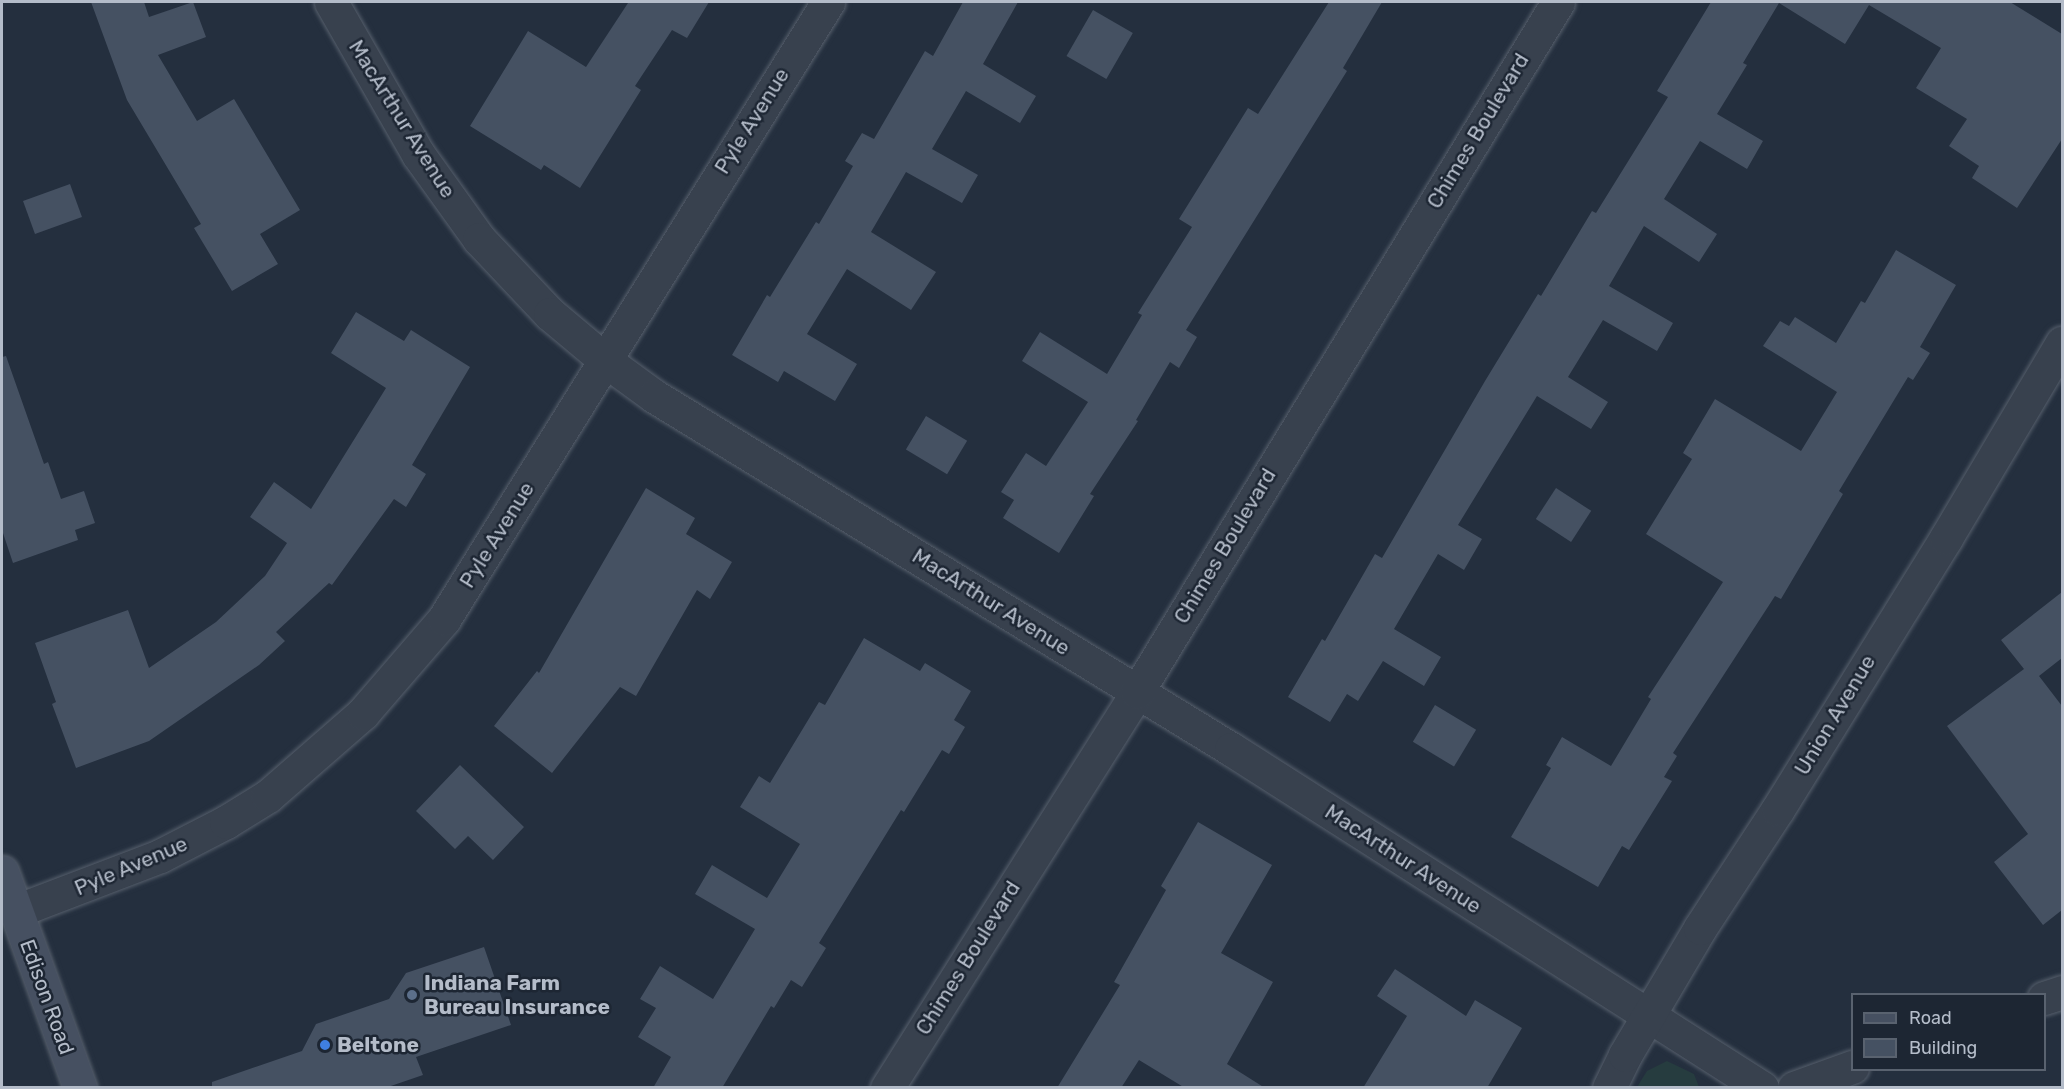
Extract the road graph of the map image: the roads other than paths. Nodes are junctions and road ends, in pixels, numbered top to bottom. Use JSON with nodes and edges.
{"nodes":[{"id":1,"x":331,"y":2,"type":"edge"},
{"id":2,"x":828,"y":2,"type":"edge"},
{"id":3,"x":1558,"y":2,"type":"edge"},
{"id":4,"x":2062,"y":344,"type":"edge"},
{"id":5,"x":606,"y":361,"type":"junction"},
{"id":6,"x":1137,"y":692,"type":"junction"},
{"id":7,"x":2,"y":872,"type":"edge"},
{"id":8,"x":16,"y":911,"type":"junction"},
{"id":9,"x":2062,"y":992,"type":"edge"},
{"id":10,"x":2046,"y":997,"type":"edge"},
{"id":11,"x":1649,"y":1014,"type":"junction"},
{"id":12,"x":1851,"y":1067,"type":"edge"},
{"id":13,"x":80,"y":1088,"type":"edge"},
{"id":14,"x":887,"y":1088,"type":"edge"},
{"id":15,"x":1609,"y":1088,"type":"edge"},
{"id":16,"x":1762,"y":1088,"type":"edge"},
{"id":17,"x":1794,"y":1088,"type":"edge"}],
"edges":[{"from":1,"to":5,"type":"street","name":"MacArthur Avenue"},
{"from":2,"to":5,"type":"street","name":"Pyle Avenue"},
{"from":3,"to":6,"type":"street","name":"Chimes Boulevard"},
{"from":4,"to":11,"type":"street","name":"Union Avenue"},
{"from":5,"to":6,"type":"street","name":"MacArthur Avenue"},
{"from":5,"to":8,"type":"street","name":"Pyle Avenue"},
{"from":6,"to":11,"type":"street","name":"MacArthur Avenue"},
{"from":6,"to":14,"type":"street","name":"Chimes Boulevard"},
{"from":7,"to":8,"type":"main road","name":"Edison Road"},
{"from":8,"to":13,"type":"main road","name":"Edison Road"},
{"from":9,"to":10,"type":"street"},
{"from":11,"to":15,"type":"street","name":"Union Avenue"},
{"from":11,"to":16,"type":"street","name":"MacArthur Avenue"},
{"from":12,"to":17,"type":"street"}]}
